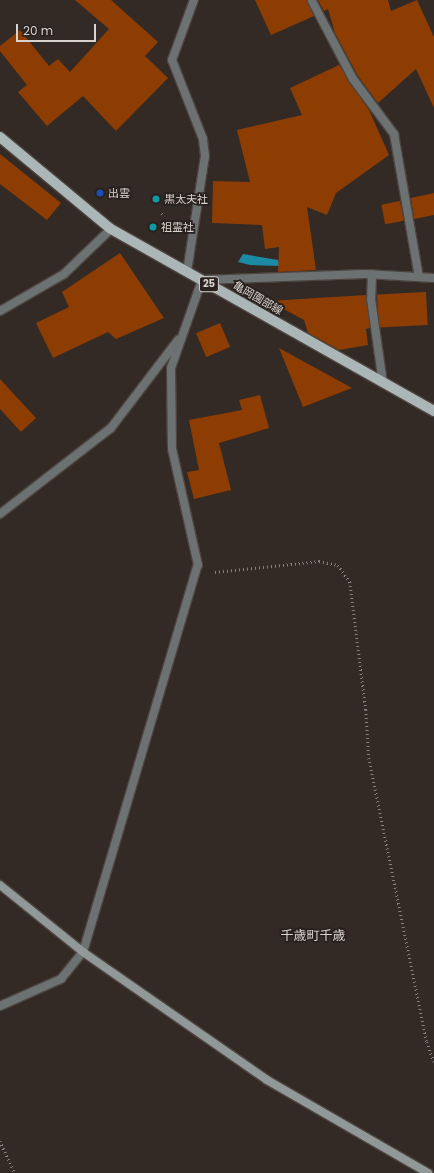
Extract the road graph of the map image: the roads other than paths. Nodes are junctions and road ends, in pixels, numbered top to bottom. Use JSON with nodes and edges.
{"nodes":[{"id":1,"x":194,"y":0,"type":"edge"},
{"id":2,"x":312,"y":1,"type":"edge"},
{"id":3,"x":0,"y":137,"type":"edge"},
{"id":4,"x":111,"y":229,"type":"junction"},
{"id":5,"x":187,"y":272,"type":"junction"},
{"id":6,"x":372,"y":274,"type":"junction"},
{"id":7,"x":420,"y":277,"type":"junction"},
{"id":8,"x":434,"y":278,"type":"edge"},
{"id":9,"x":202,"y":280,"type":"junction"},
{"id":10,"x":0,"y":311,"type":"edge"},
{"id":11,"x":182,"y":335,"type":"junction"},
{"id":12,"x":383,"y":383,"type":"junction"},
{"id":13,"x":434,"y":411,"type":"edge"},
{"id":14,"x":0,"y":514,"type":"edge"},
{"id":15,"x":0,"y":885,"type":"edge"},
{"id":16,"x":83,"y":952,"type":"junction"},
{"id":17,"x":0,"y":1006,"type":"edge"},
{"id":18,"x":428,"y":1173,"type":"edge"}],
"edges":[{"from":1,"to":5,"type":"street"},
{"from":2,"to":7,"type":"street"},
{"from":3,"to":4,"type":"main road","name":"亀岡園部線","number":"25"},
{"from":4,"to":5,"type":"main road","name":"亀岡園部線","number":"25"},
{"from":4,"to":10,"type":"street"},
{"from":5,"to":9,"type":"main road","name":"亀岡園部線","number":"25"},
{"from":6,"to":7,"type":"street"},
{"from":6,"to":9,"type":"street"},
{"from":6,"to":12,"type":"street"},
{"from":7,"to":8,"type":"street"},
{"from":9,"to":11,"type":"street"},
{"from":9,"to":12,"type":"main road","name":"亀岡園部線","number":"25"},
{"from":11,"to":14,"type":"street"},
{"from":11,"to":16,"type":"street"},
{"from":12,"to":13,"type":"main road","name":"亀岡園部線","number":"25"},
{"from":15,"to":16,"type":"street"},
{"from":16,"to":17,"type":"street"},
{"from":16,"to":18,"type":"street"}]}
